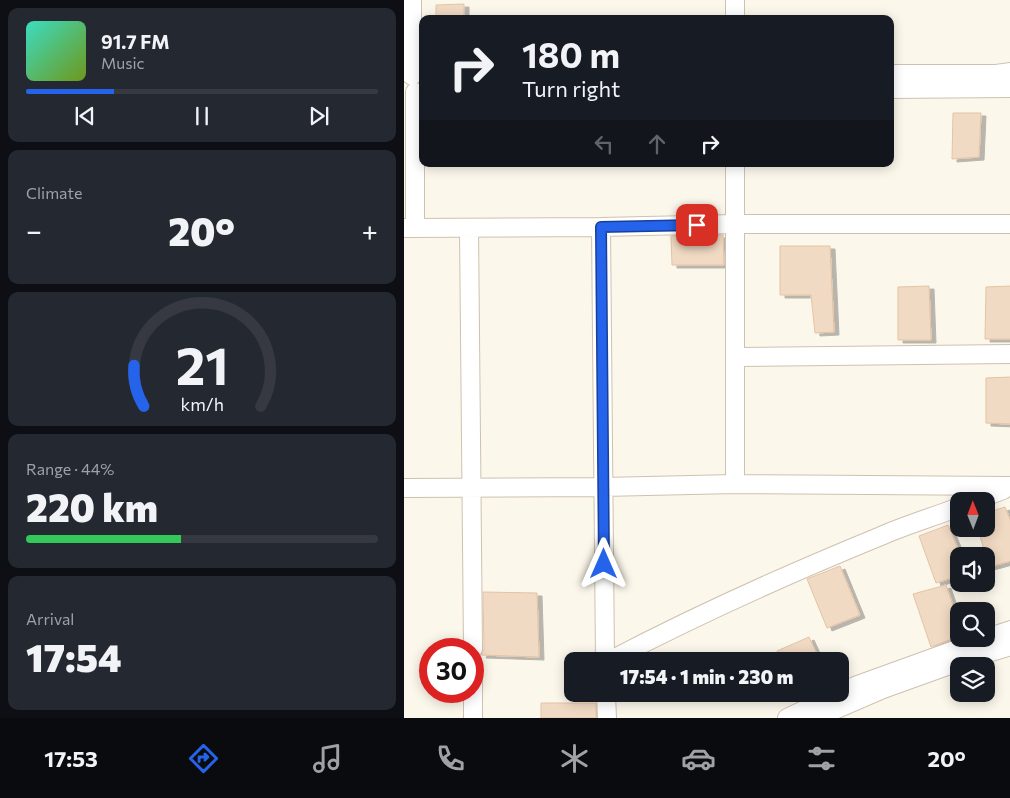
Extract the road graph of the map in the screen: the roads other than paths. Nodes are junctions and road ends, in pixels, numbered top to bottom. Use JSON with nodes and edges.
{"nodes":[{"id":1,"x":412,"y":0,"type":"edge"},
{"id":2,"x":735,"y":0,"type":"edge"},
{"id":3,"x":735,"y":15,"type":"edge"},
{"id":4,"x":1010,"y":72,"type":"edge"},
{"id":5,"x":894,"y":74,"type":"edge"},
{"id":6,"x":413,"y":84,"type":"edge"},
{"id":7,"x":1010,"y":88,"type":"edge"},
{"id":8,"x":894,"y":89,"type":"edge"},
{"id":9,"x":735,"y":167,"type":"edge"},
{"id":10,"x":736,"y":224,"type":"junction"},
{"id":11,"x":1010,"y":224,"type":"edge"},
{"id":12,"x":601,"y":227,"type":"junction"},
{"id":13,"x":410,"y":228,"type":"edge"},
{"id":14,"x":469,"y":229,"type":"junction"},
{"id":15,"x":1010,"y":354,"type":"edge"},
{"id":16,"x":735,"y":356,"type":"junction"},
{"id":17,"x":735,"y":484,"type":"junction"},
{"id":18,"x":1010,"y":486,"type":"edge"},
{"id":19,"x":603,"y":487,"type":"junction"},
{"id":20,"x":404,"y":488,"type":"edge"},
{"id":21,"x":471,"y":488,"type":"junction"},
{"id":22,"x":995,"y":492,"type":"edge"},
{"id":23,"x":950,"y":510,"type":"edge"},
{"id":24,"x":1010,"y":630,"type":"edge"},
{"id":25,"x":995,"y":635,"type":"edge"},
{"id":26,"x":472,"y":638,"type":"edge"},
{"id":27,"x":1010,"y":646,"type":"edge"},
{"id":28,"x":961,"y":647,"type":"edge"},
{"id":29,"x":607,"y":652,"type":"edge"},
{"id":30,"x":625,"y":652,"type":"edge"},
{"id":31,"x":849,"y":689,"type":"edge"},
{"id":32,"x":606,"y":702,"type":"edge"},
{"id":33,"x":820,"y":702,"type":"edge"},
{"id":34,"x":473,"y":703,"type":"edge"},
{"id":35,"x":473,"y":718,"type":"edge"},
{"id":36,"x":606,"y":718,"type":"edge"},
{"id":37,"x":787,"y":718,"type":"edge"},
{"id":38,"x":816,"y":718,"type":"edge"}],
"edges":[{"from":1,"to":6,"type":"street"},
{"from":2,"to":3,"type":"street"},
{"from":4,"to":5,"type":"street"},
{"from":6,"to":13,"type":"street"},
{"from":7,"to":8,"type":"street"},
{"from":9,"to":10,"type":"street"},
{"from":10,"to":11,"type":"street"},
{"from":10,"to":12,"type":"street"},
{"from":10,"to":16,"type":"street"},
{"from":12,"to":14,"type":"street"},
{"from":12,"to":19,"type":"street"},
{"from":13,"to":14,"type":"street"},
{"from":14,"to":21,"type":"street"},
{"from":15,"to":16,"type":"street"},
{"from":16,"to":17,"type":"street"},
{"from":17,"to":18,"type":"street"},
{"from":17,"to":19,"type":"street"},
{"from":18,"to":22,"type":"street"},
{"from":19,"to":21,"type":"street"},
{"from":19,"to":29,"type":"street"},
{"from":20,"to":21,"type":"street"},
{"from":21,"to":26,"type":"street"},
{"from":23,"to":30,"type":"street"},
{"from":24,"to":25,"type":"street"},
{"from":27,"to":38,"type":"street"},
{"from":28,"to":31,"type":"street"},
{"from":32,"to":36,"type":"street"},
{"from":33,"to":37,"type":"street"},
{"from":34,"to":35,"type":"street"}]}
